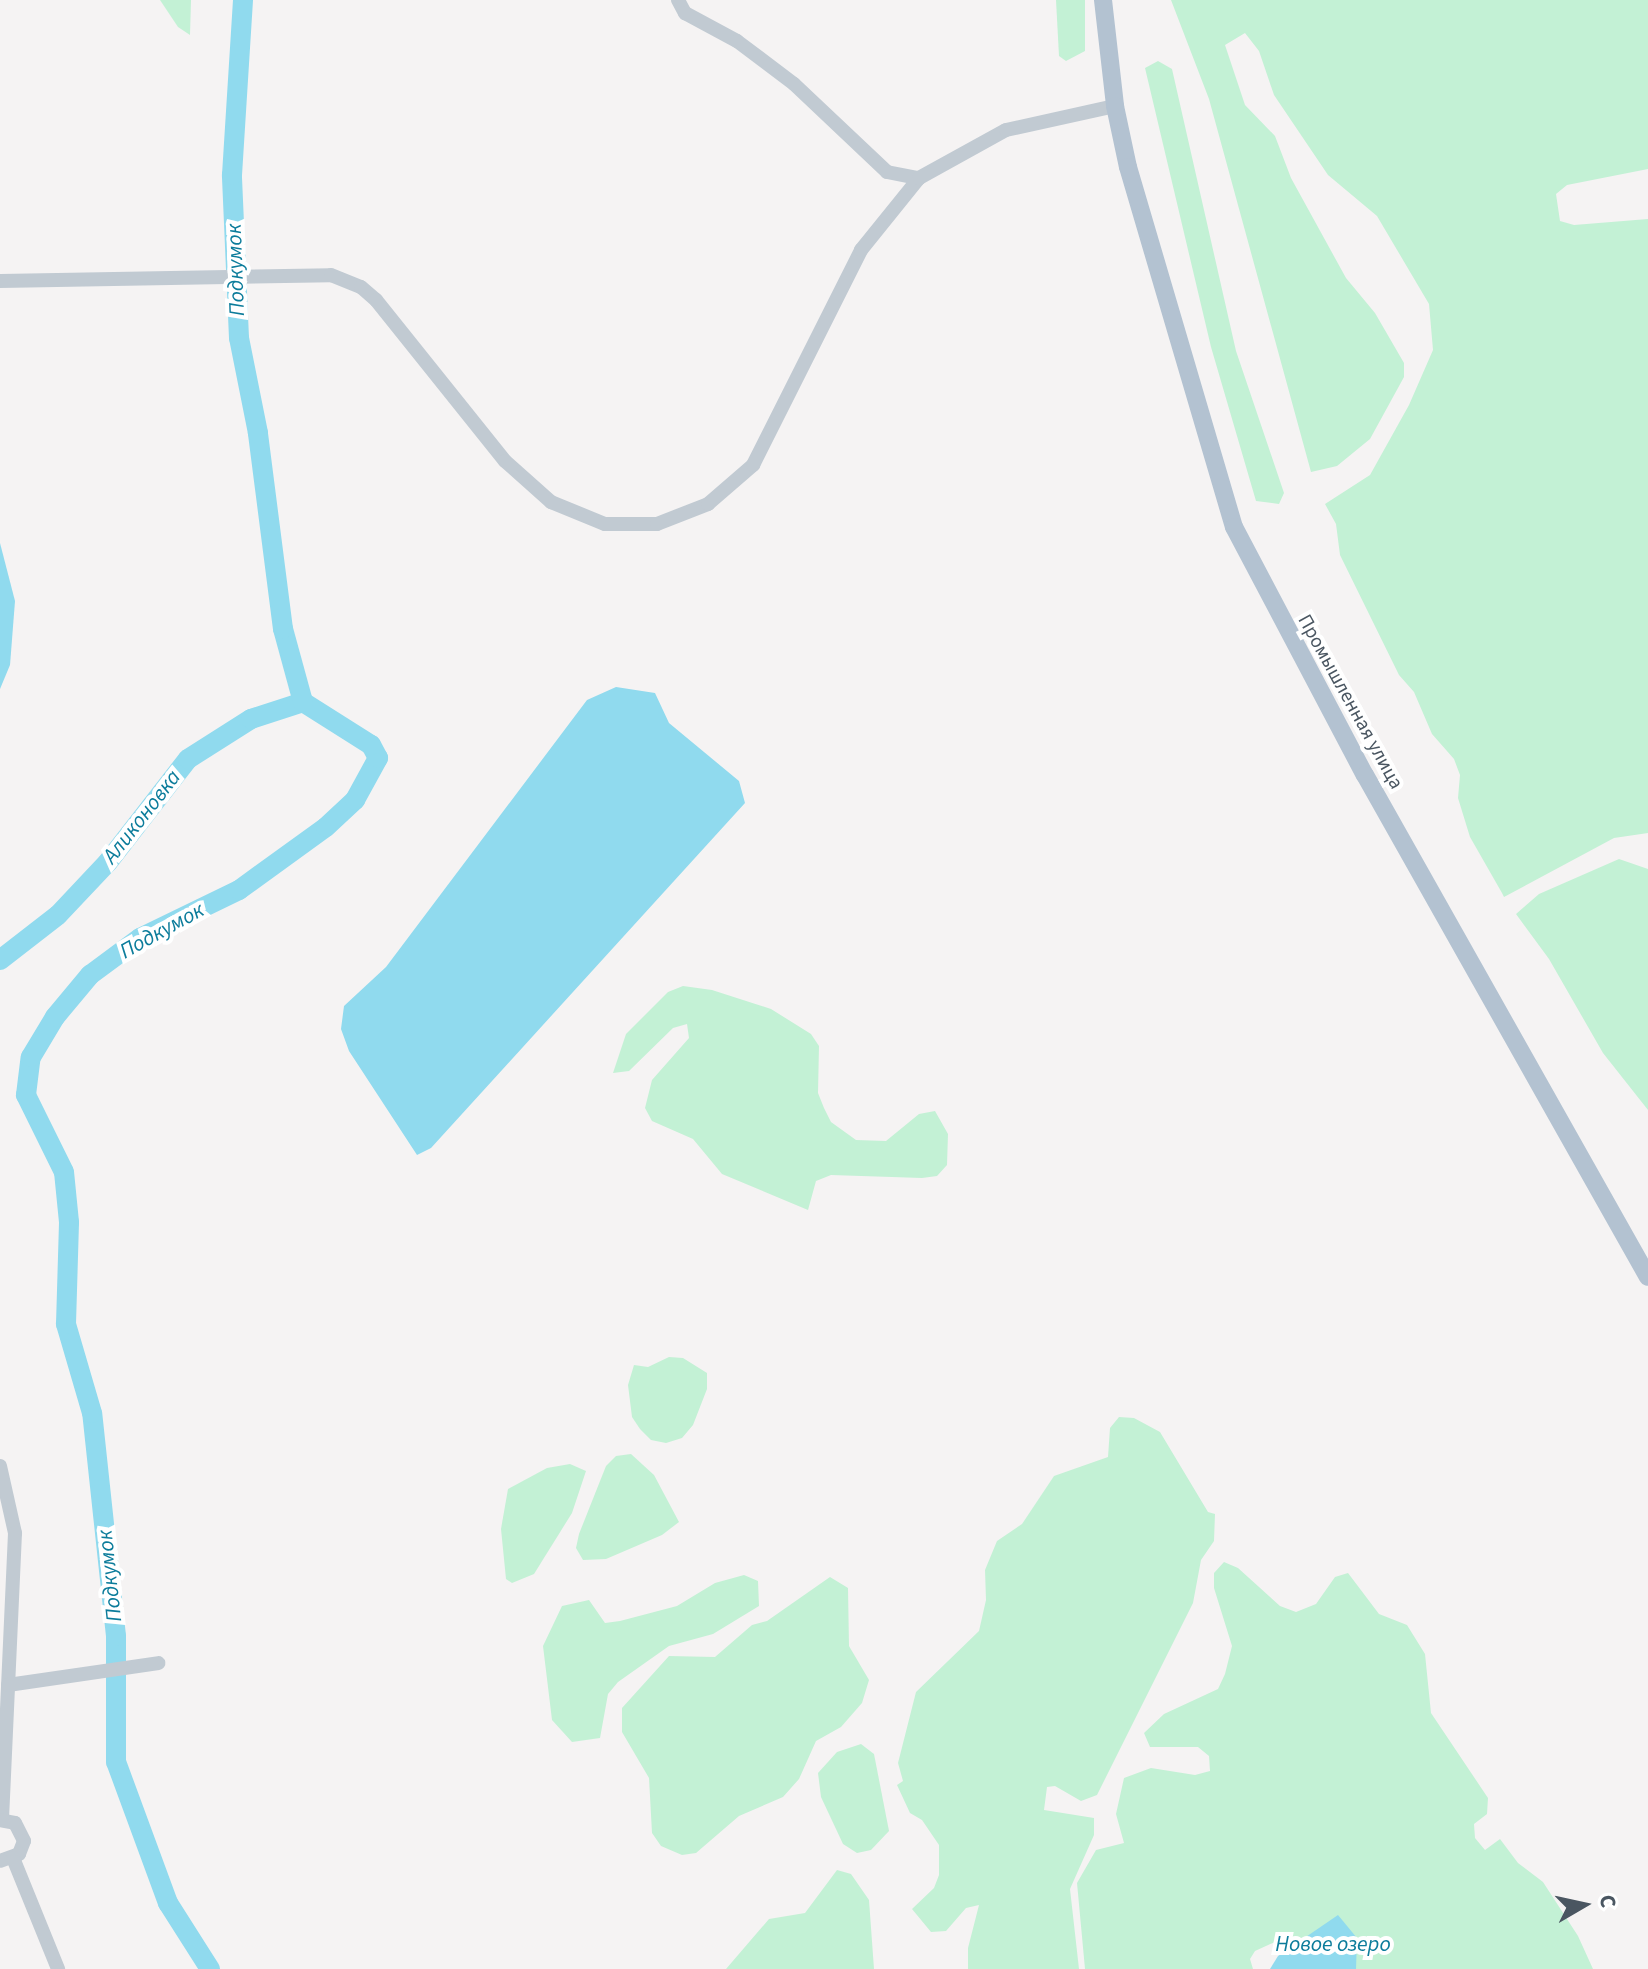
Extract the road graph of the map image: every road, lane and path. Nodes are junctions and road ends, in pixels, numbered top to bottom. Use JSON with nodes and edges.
{"nodes":[{"id":1,"x":678,"y":0,"type":"edge"},
{"id":2,"x":1103,"y":0,"type":"edge"},
{"id":3,"x":1115,"y":106,"type":"junction"},
{"id":4,"x":919,"y":178,"type":"junction"},
{"id":5,"x":0,"y":281,"type":"edge"},
{"id":6,"x":1648,"y":1277,"type":"edge"},
{"id":7,"x":0,"y":1466,"type":"edge"},
{"id":8,"x":0,"y":1662,"type":"edge"},
{"id":9,"x":158,"y":1663,"type":"dead end"},
{"id":10,"x":8,"y":1685,"type":"junction"},
{"id":11,"x":1,"y":1820,"type":"edge"},
{"id":12,"x":7,"y":1860,"type":"edge"},
{"id":13,"x":58,"y":1969,"type":"edge"}],
"edges":[{"from":1,"to":4,"type":"street"},
{"from":2,"to":3,"type":"main road","name":"Промышленная улица"},
{"from":3,"to":4,"type":"street"},
{"from":3,"to":6,"type":"main road","name":"Промышленная улица"},
{"from":4,"to":5,"type":"street"},
{"from":7,"to":10,"type":"street"},
{"from":8,"to":10,"type":"street"},
{"from":9,"to":10,"type":"street"},
{"from":10,"to":11,"type":"street"},
{"from":11,"to":12,"type":"street"},
{"from":12,"to":13,"type":"street"}]}
